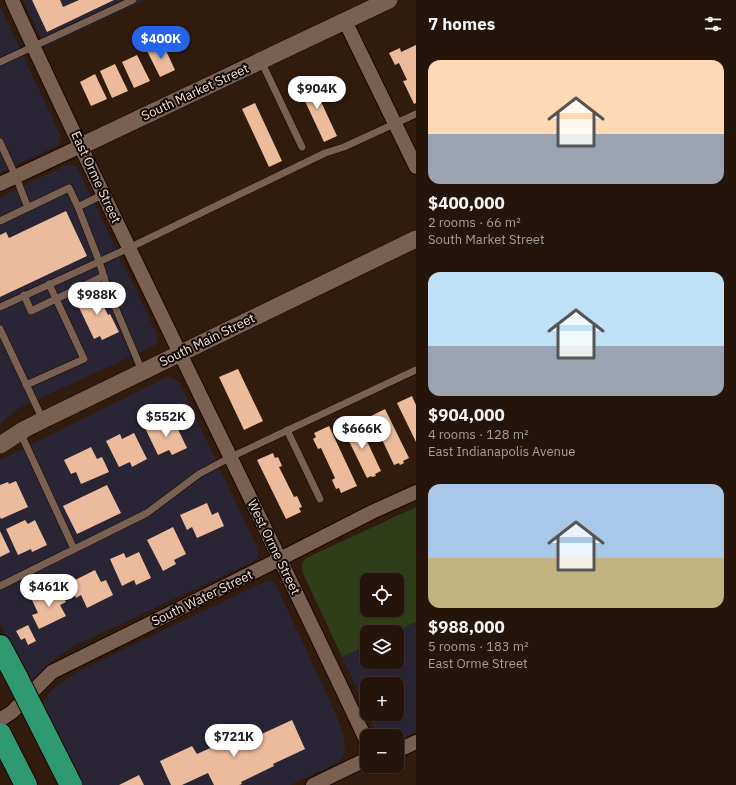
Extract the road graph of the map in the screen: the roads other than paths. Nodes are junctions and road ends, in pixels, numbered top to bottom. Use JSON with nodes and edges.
{"nodes":[{"id":1,"x":12,"y":0,"type":"edge"},
{"id":2,"x":134,"y":0,"type":"edge"},
{"id":3,"x":389,"y":0,"type":"edge"},
{"id":4,"x":345,"y":21,"type":"junction"},
{"id":5,"x":34,"y":47,"type":"junction"},
{"id":6,"x":261,"y":60,"type":"junction"},
{"id":7,"x":0,"y":62,"type":"edge"},
{"id":8,"x":416,"y":114,"type":"edge"},
{"id":9,"x":395,"y":124,"type":"junction"},
{"id":10,"x":0,"y":142,"type":"edge"},
{"id":11,"x":81,"y":146,"type":"junction"},
{"id":12,"x":302,"y":147,"type":"dead end"},
{"id":13,"x":416,"y":167,"type":"edge"},
{"id":14,"x":16,"y":177,"type":"junction"},
{"id":15,"x":0,"y":184,"type":"edge"},
{"id":16,"x":104,"y":194,"type":"junction"},
{"id":17,"x":78,"y":207,"type":"junction"},
{"id":18,"x":28,"y":208,"type":"junction"},
{"id":19,"x":0,"y":221,"type":"edge"},
{"id":20,"x":416,"y":238,"type":"edge"},
{"id":21,"x":129,"y":248,"type":"junction"},
{"id":22,"x":99,"y":261,"type":"junction"},
{"id":23,"x":104,"y":276,"type":"junction"},
{"id":24,"x":49,"y":284,"type":"junction"},
{"id":25,"x":24,"y":295,"type":"junction"},
{"id":26,"x":55,"y":299,"type":"junction"},
{"id":27,"x":0,"y":307,"type":"edge"},
{"id":28,"x":0,"y":329,"type":"edge"},
{"id":29,"x":180,"y":353,"type":"junction"},
{"id":30,"x":416,"y":370,"type":"edge"},
{"id":31,"x":142,"y":371,"type":"junction"},
{"id":32,"x":26,"y":385,"type":"junction"},
{"id":33,"x":43,"y":420,"type":"junction"},
{"id":34,"x":288,"y":430,"type":"junction"},
{"id":35,"x":20,"y":432,"type":"junction"},
{"id":36,"x":0,"y":445,"type":"edge"},
{"id":37,"x":231,"y":457,"type":"junction"},
{"id":38,"x":416,"y":492,"type":"edge"},
{"id":39,"x":320,"y":499,"type":"dead end"},
{"id":40,"x":74,"y":549,"type":"junction"},
{"id":41,"x":280,"y":559,"type":"junction"},
{"id":42,"x":0,"y":586,"type":"edge"},
{"id":43,"x":0,"y":646,"type":"edge"},
{"id":44,"x":0,"y":720,"type":"edge"},
{"id":45,"x":361,"y":729,"type":"edge"},
{"id":46,"x":0,"y":734,"type":"edge"},
{"id":47,"x":416,"y":742,"type":"edge"},
{"id":48,"x":404,"y":748,"type":"edge"},
{"id":49,"x":360,"y":762,"type":"edge"},
{"id":50,"x":26,"y":785,"type":"edge"},
{"id":51,"x":71,"y":785,"type":"edge"},
{"id":52,"x":313,"y":785,"type":"edge"}],
"edges":[{"from":1,"to":5,"type":"street","name":"East Orme Street"},
{"from":2,"to":5,"type":"lane"},
{"from":3,"to":4,"type":"street","name":"South Market Street"},
{"from":4,"to":6,"type":"street","name":"South Market Street"},
{"from":4,"to":9,"type":"street"},
{"from":5,"to":7,"type":"lane"},
{"from":5,"to":11,"type":"street","name":"East Orme Street"},
{"from":6,"to":11,"type":"street","name":"South Market Street"},
{"from":6,"to":12,"type":"lane"},
{"from":8,"to":9,"type":"lane"},
{"from":9,"to":13,"type":"street"},
{"from":9,"to":21,"type":"lane"},
{"from":10,"to":14,"type":"lane"},
{"from":11,"to":14,"type":"street","name":"South Market Street"},
{"from":11,"to":16,"type":"street","name":"East Orme Street"},
{"from":14,"to":15,"type":"street","name":"South Market Street"},
{"from":14,"to":18,"type":"lane"},
{"from":16,"to":17,"type":"lane"},
{"from":16,"to":21,"type":"street","name":"East Orme Street"},
{"from":17,"to":18,"type":"lane"},
{"from":17,"to":22,"type":"lane"},
{"from":18,"to":19,"type":"lane"},
{"from":20,"to":29,"type":"street","name":"South Main Street"},
{"from":21,"to":22,"type":"lane"},
{"from":21,"to":29,"type":"street","name":"East Orme Street"},
{"from":22,"to":23,"type":"lane"},
{"from":22,"to":24,"type":"lane"},
{"from":23,"to":26,"type":"lane"},
{"from":23,"to":31,"type":"lane"},
{"from":24,"to":25,"type":"lane"},
{"from":24,"to":26,"type":"lane"},
{"from":25,"to":26,"type":"lane"},
{"from":25,"to":27,"type":"lane"},
{"from":26,"to":32,"type":"lane"},
{"from":28,"to":32,"type":"lane"},
{"from":29,"to":31,"type":"street","name":"South Main Street"},
{"from":29,"to":37,"type":"street","name":"West Orme Street"},
{"from":30,"to":34,"type":"lane"},
{"from":31,"to":33,"type":"street","name":"South Main Street"},
{"from":32,"to":33,"type":"lane"},
{"from":33,"to":35,"type":"street","name":"South Main Street"},
{"from":34,"to":37,"type":"lane"},
{"from":34,"to":39,"type":"lane"},
{"from":35,"to":36,"type":"street","name":"South Main Street"},
{"from":35,"to":40,"type":"lane"},
{"from":37,"to":40,"type":"lane"},
{"from":37,"to":41,"type":"street","name":"West Orme Street"},
{"from":38,"to":41,"type":"street","name":"South Water Street"},
{"from":40,"to":42,"type":"lane"},
{"from":41,"to":44,"type":"street","name":"South Water Street"},
{"from":41,"to":45,"type":"street","name":"West Orme Street"},
{"from":43,"to":51,"type":"highway","bridge":true},
{"from":46,"to":50,"type":"highway"},
{"from":47,"to":48,"type":"street"},
{"from":49,"to":52,"type":"street"}]}
